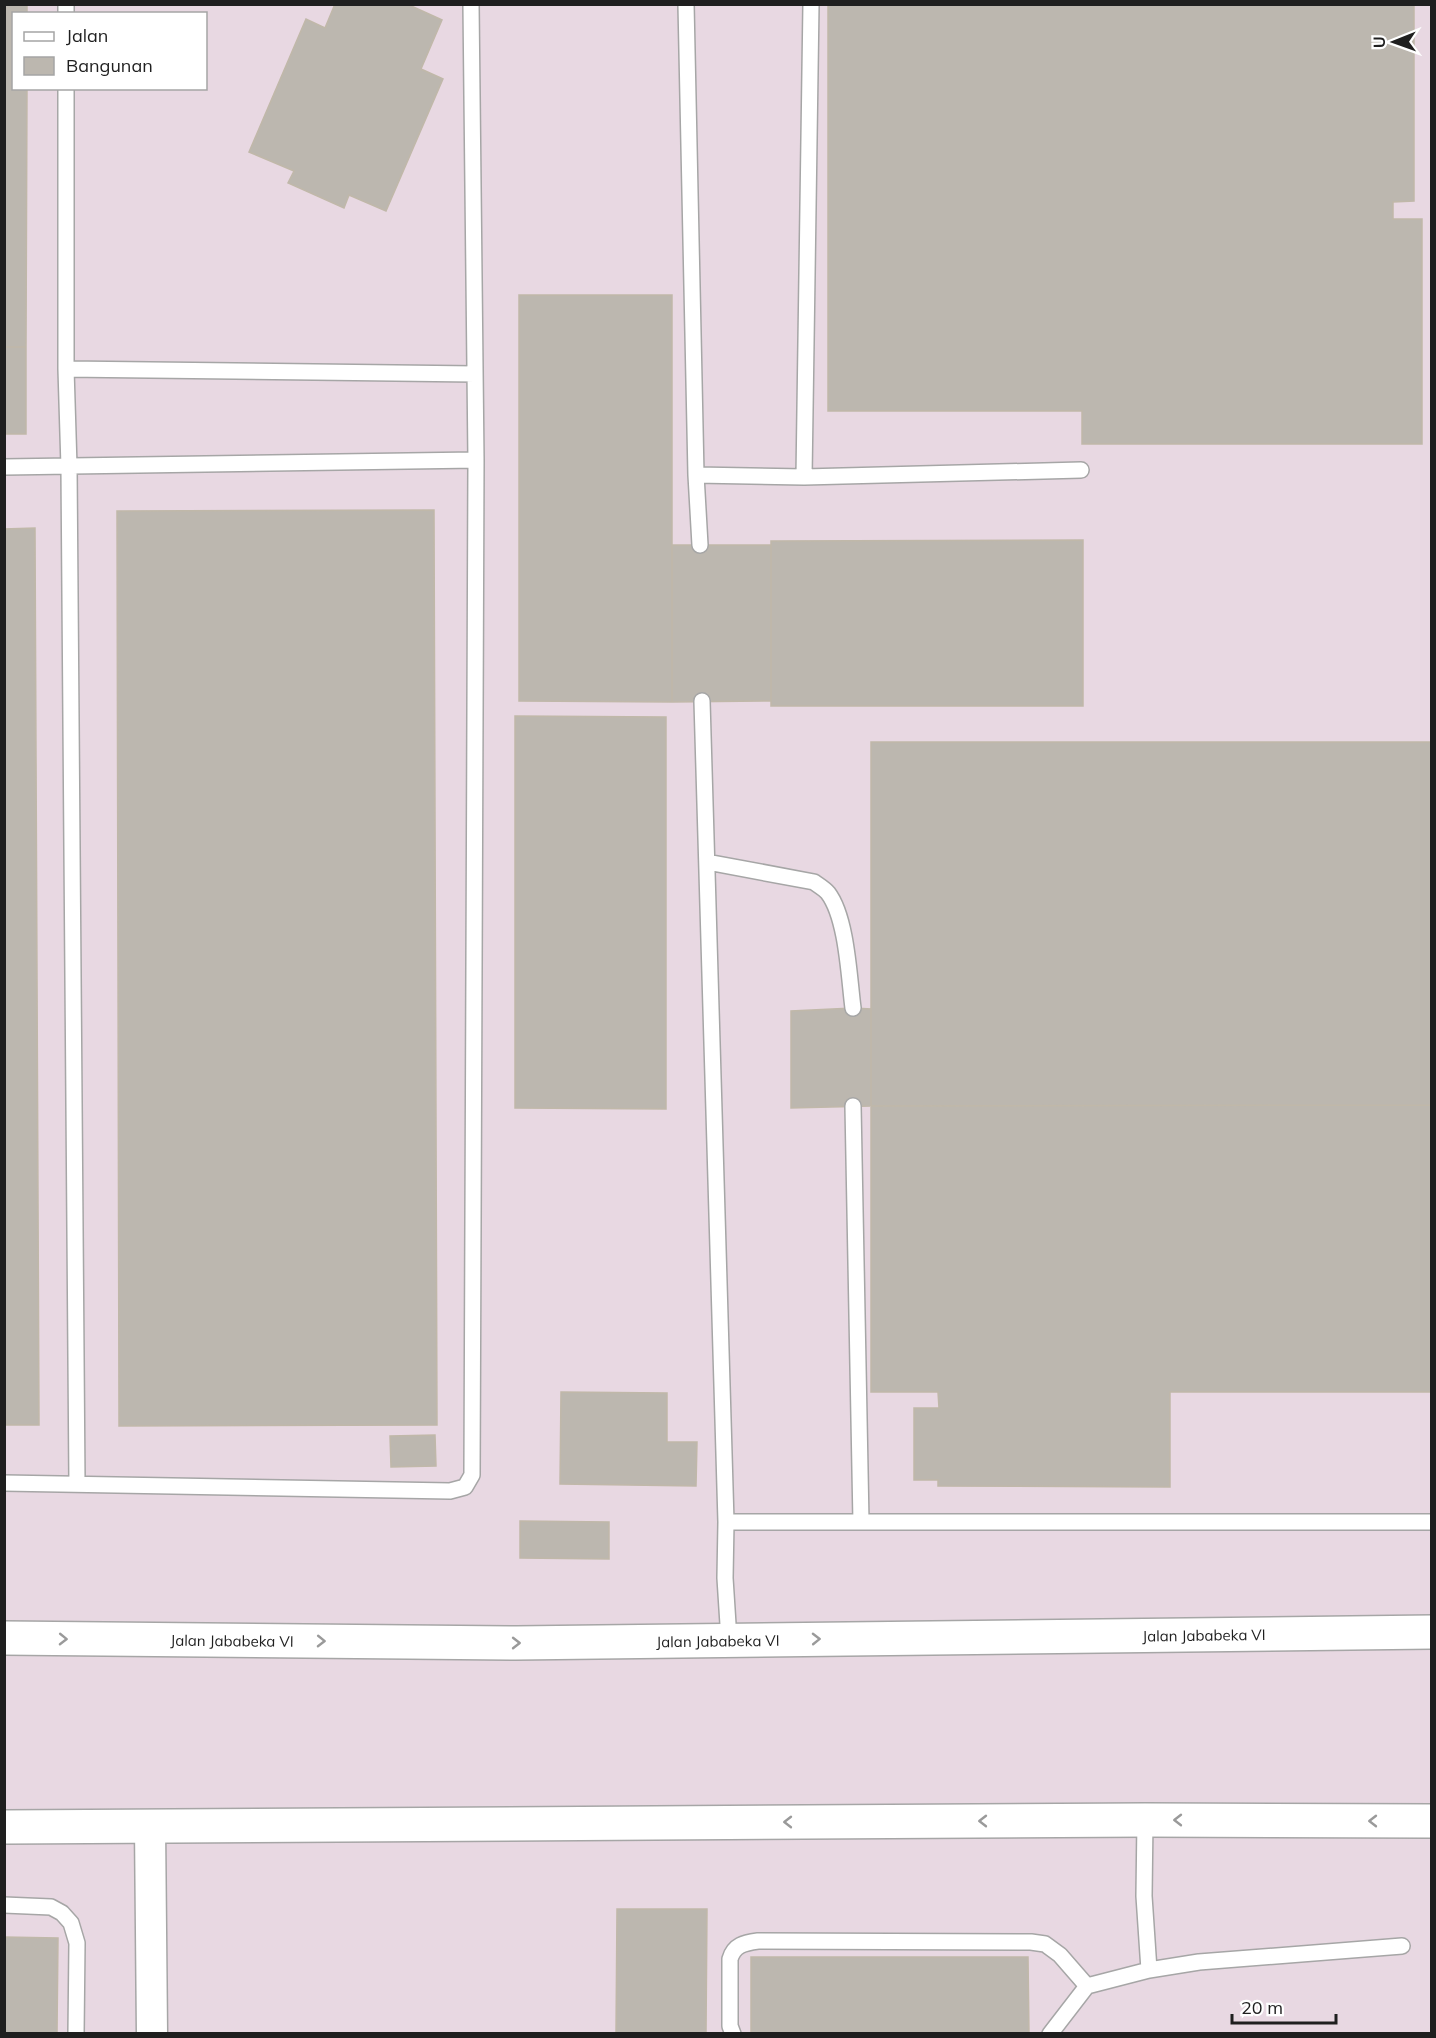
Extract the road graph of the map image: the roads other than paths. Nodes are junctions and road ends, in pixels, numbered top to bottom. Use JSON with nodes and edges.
{"nodes":[{"id":1,"x":471,"y":4,"type":"edge"},
{"id":2,"x":686,"y":4,"type":"edge"},
{"id":3,"x":811,"y":4,"type":"edge"},
{"id":4,"x":66,"y":90,"type":"edge"},
{"id":5,"x":66,"y":369,"type":"junction"},
{"id":6,"x":475,"y":374,"type":"junction"},
{"id":7,"x":476,"y":460,"type":"junction"},
{"id":8,"x":4,"y":467,"type":"edge"},
{"id":9,"x":69,"y":467,"type":"junction"},
{"id":10,"x":1081,"y":470,"type":"dead end"},
{"id":11,"x":696,"y":475,"type":"junction"},
{"id":12,"x":804,"y":477,"type":"junction"},
{"id":13,"x":700,"y":545,"type":"dead end"},
{"id":14,"x":702,"y":701,"type":"dead end"},
{"id":15,"x":707,"y":862,"type":"junction"},
{"id":16,"x":853,"y":1008,"type":"dead end"},
{"id":17,"x":853,"y":1106,"type":"dead end"},
{"id":18,"x":4,"y":1482,"type":"edge"},
{"id":19,"x":76,"y":1484,"type":"junction"},
{"id":20,"x":726,"y":1522,"type":"junction"},
{"id":21,"x":861,"y":1522,"type":"junction"},
{"id":22,"x":1431,"y":1522,"type":"edge"},
{"id":23,"x":1431,"y":1632,"type":"edge"},
{"id":24,"x":4,"y":1638,"type":"edge"},
{"id":25,"x":729,"y":1640,"type":"junction"},
{"id":26,"x":1145,"y":1820,"type":"junction"},
{"id":27,"x":1431,"y":1821,"type":"edge"},
{"id":28,"x":150,"y":1826,"type":"junction"},
{"id":29,"x":4,"y":1827,"type":"edge"},
{"id":30,"x":4,"y":1905,"type":"edge"},
{"id":31,"x":1402,"y":1946,"type":"dead end"},
{"id":32,"x":1149,"y":1970,"type":"junction"},
{"id":33,"x":1087,"y":1986,"type":"junction"},
{"id":34,"x":76,"y":2034,"type":"edge"},
{"id":35,"x":152,"y":2034,"type":"edge"},
{"id":36,"x":733,"y":2034,"type":"edge"},
{"id":37,"x":1050,"y":2034,"type":"edge"}],
"edges":[{"from":1,"to":6,"type":"lane"},
{"from":2,"to":11,"type":"lane"},
{"from":3,"to":12,"type":"lane"},
{"from":4,"to":5,"type":"lane"},
{"from":5,"to":6,"type":"lane"},
{"from":5,"to":9,"type":"lane"},
{"from":6,"to":7,"type":"lane"},
{"from":7,"to":9,"type":"lane"},
{"from":7,"to":19,"type":"lane"},
{"from":8,"to":9,"type":"lane"},
{"from":9,"to":19,"type":"lane"},
{"from":10,"to":12,"type":"lane"},
{"from":11,"to":12,"type":"lane"},
{"from":11,"to":13,"type":"lane"},
{"from":14,"to":15,"type":"lane"},
{"from":15,"to":16,"type":"lane"},
{"from":15,"to":20,"type":"lane"},
{"from":17,"to":21,"type":"lane"},
{"from":18,"to":19,"type":"lane"},
{"from":20,"to":21,"type":"lane"},
{"from":20,"to":25,"type":"lane"},
{"from":21,"to":22,"type":"lane"},
{"from":25,"to":23,"type":"street","name":"Jalan Jababeka VI","one_way":true},
{"from":24,"to":25,"type":"street","name":"Jalan Jababeka VI","one_way":true},
{"from":27,"to":26,"type":"street","one_way":true},
{"from":26,"to":28,"type":"street","one_way":true},
{"from":26,"to":32,"type":"lane"},
{"from":28,"to":29,"type":"street"},
{"from":28,"to":35,"type":"street"},
{"from":30,"to":34,"type":"lane"},
{"from":31,"to":32,"type":"lane"},
{"from":32,"to":33,"type":"lane"},
{"from":33,"to":36,"type":"lane"},
{"from":33,"to":37,"type":"lane"}]}
